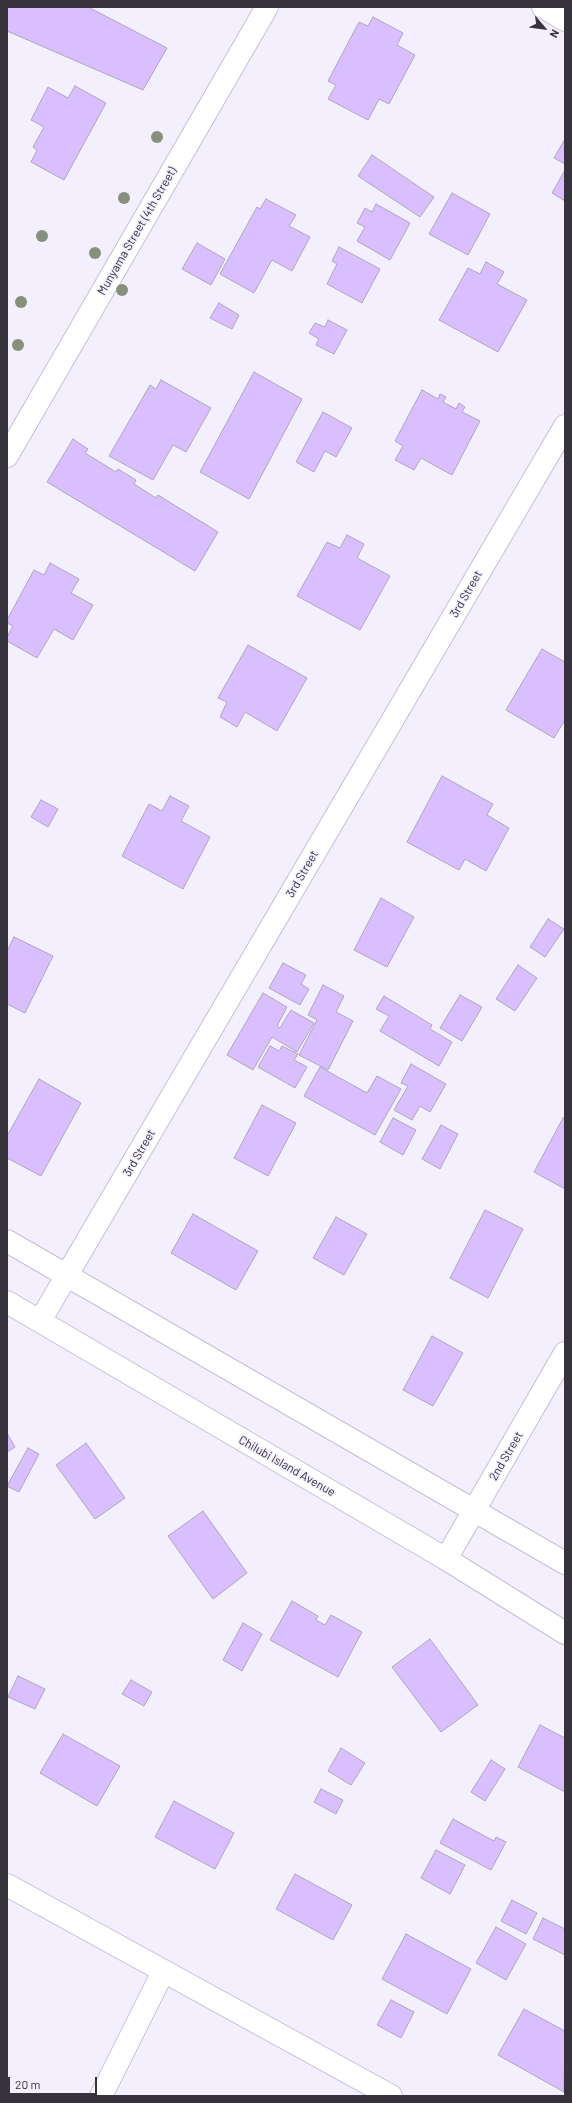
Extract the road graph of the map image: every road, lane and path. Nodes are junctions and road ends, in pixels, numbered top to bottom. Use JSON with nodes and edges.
{"nodes":[{"id":1,"x":267,"y":7,"type":"edge"},
{"id":2,"x":543,"y":7,"type":"edge"},
{"id":3,"x":565,"y":20,"type":"edge"},
{"id":4,"x":565,"y":426,"type":"edge"},
{"id":5,"x":7,"y":456,"type":"edge"},
{"id":6,"x":7,"y":1241,"type":"edge"},
{"id":7,"x":66,"y":1276,"type":"junction"},
{"id":8,"x":7,"y":1302,"type":"edge"},
{"id":9,"x":40,"y":1321,"type":"junction"},
{"id":10,"x":565,"y":1353,"type":"edge"},
{"id":11,"x":474,"y":1510,"type":"junction"},
{"id":12,"x":446,"y":1559,"type":"junction"},
{"id":13,"x":565,"y":1564,"type":"edge"},
{"id":14,"x":565,"y":1633,"type":"edge"},
{"id":15,"x":7,"y":1885,"type":"edge"},
{"id":16,"x":163,"y":1972,"type":"junction"},
{"id":17,"x":101,"y":2096,"type":"edge"},
{"id":18,"x":391,"y":2096,"type":"edge"}],
"edges":[{"from":1,"to":5,"type":"street","name":"Munyama Street (4th Street)"},
{"from":2,"to":3,"type":"street"},
{"from":4,"to":7,"type":"street","name":"3rd Street"},
{"from":6,"to":7,"type":"street"},
{"from":7,"to":9,"type":"street","name":"3rd Street"},
{"from":7,"to":11,"type":"street"},
{"from":8,"to":9,"type":"street","name":"Chilubi Island Avenue"},
{"from":9,"to":12,"type":"street","name":"Chilubi Island Avenue"},
{"from":10,"to":11,"type":"street","name":"2nd Street"},
{"from":11,"to":12,"type":"street","name":"2nd Street"},
{"from":11,"to":13,"type":"street"},
{"from":12,"to":14,"type":"street","name":"Chilubi Island Avenue"},
{"from":15,"to":16,"type":"street"},
{"from":16,"to":17,"type":"street"},
{"from":16,"to":18,"type":"street"}]}
